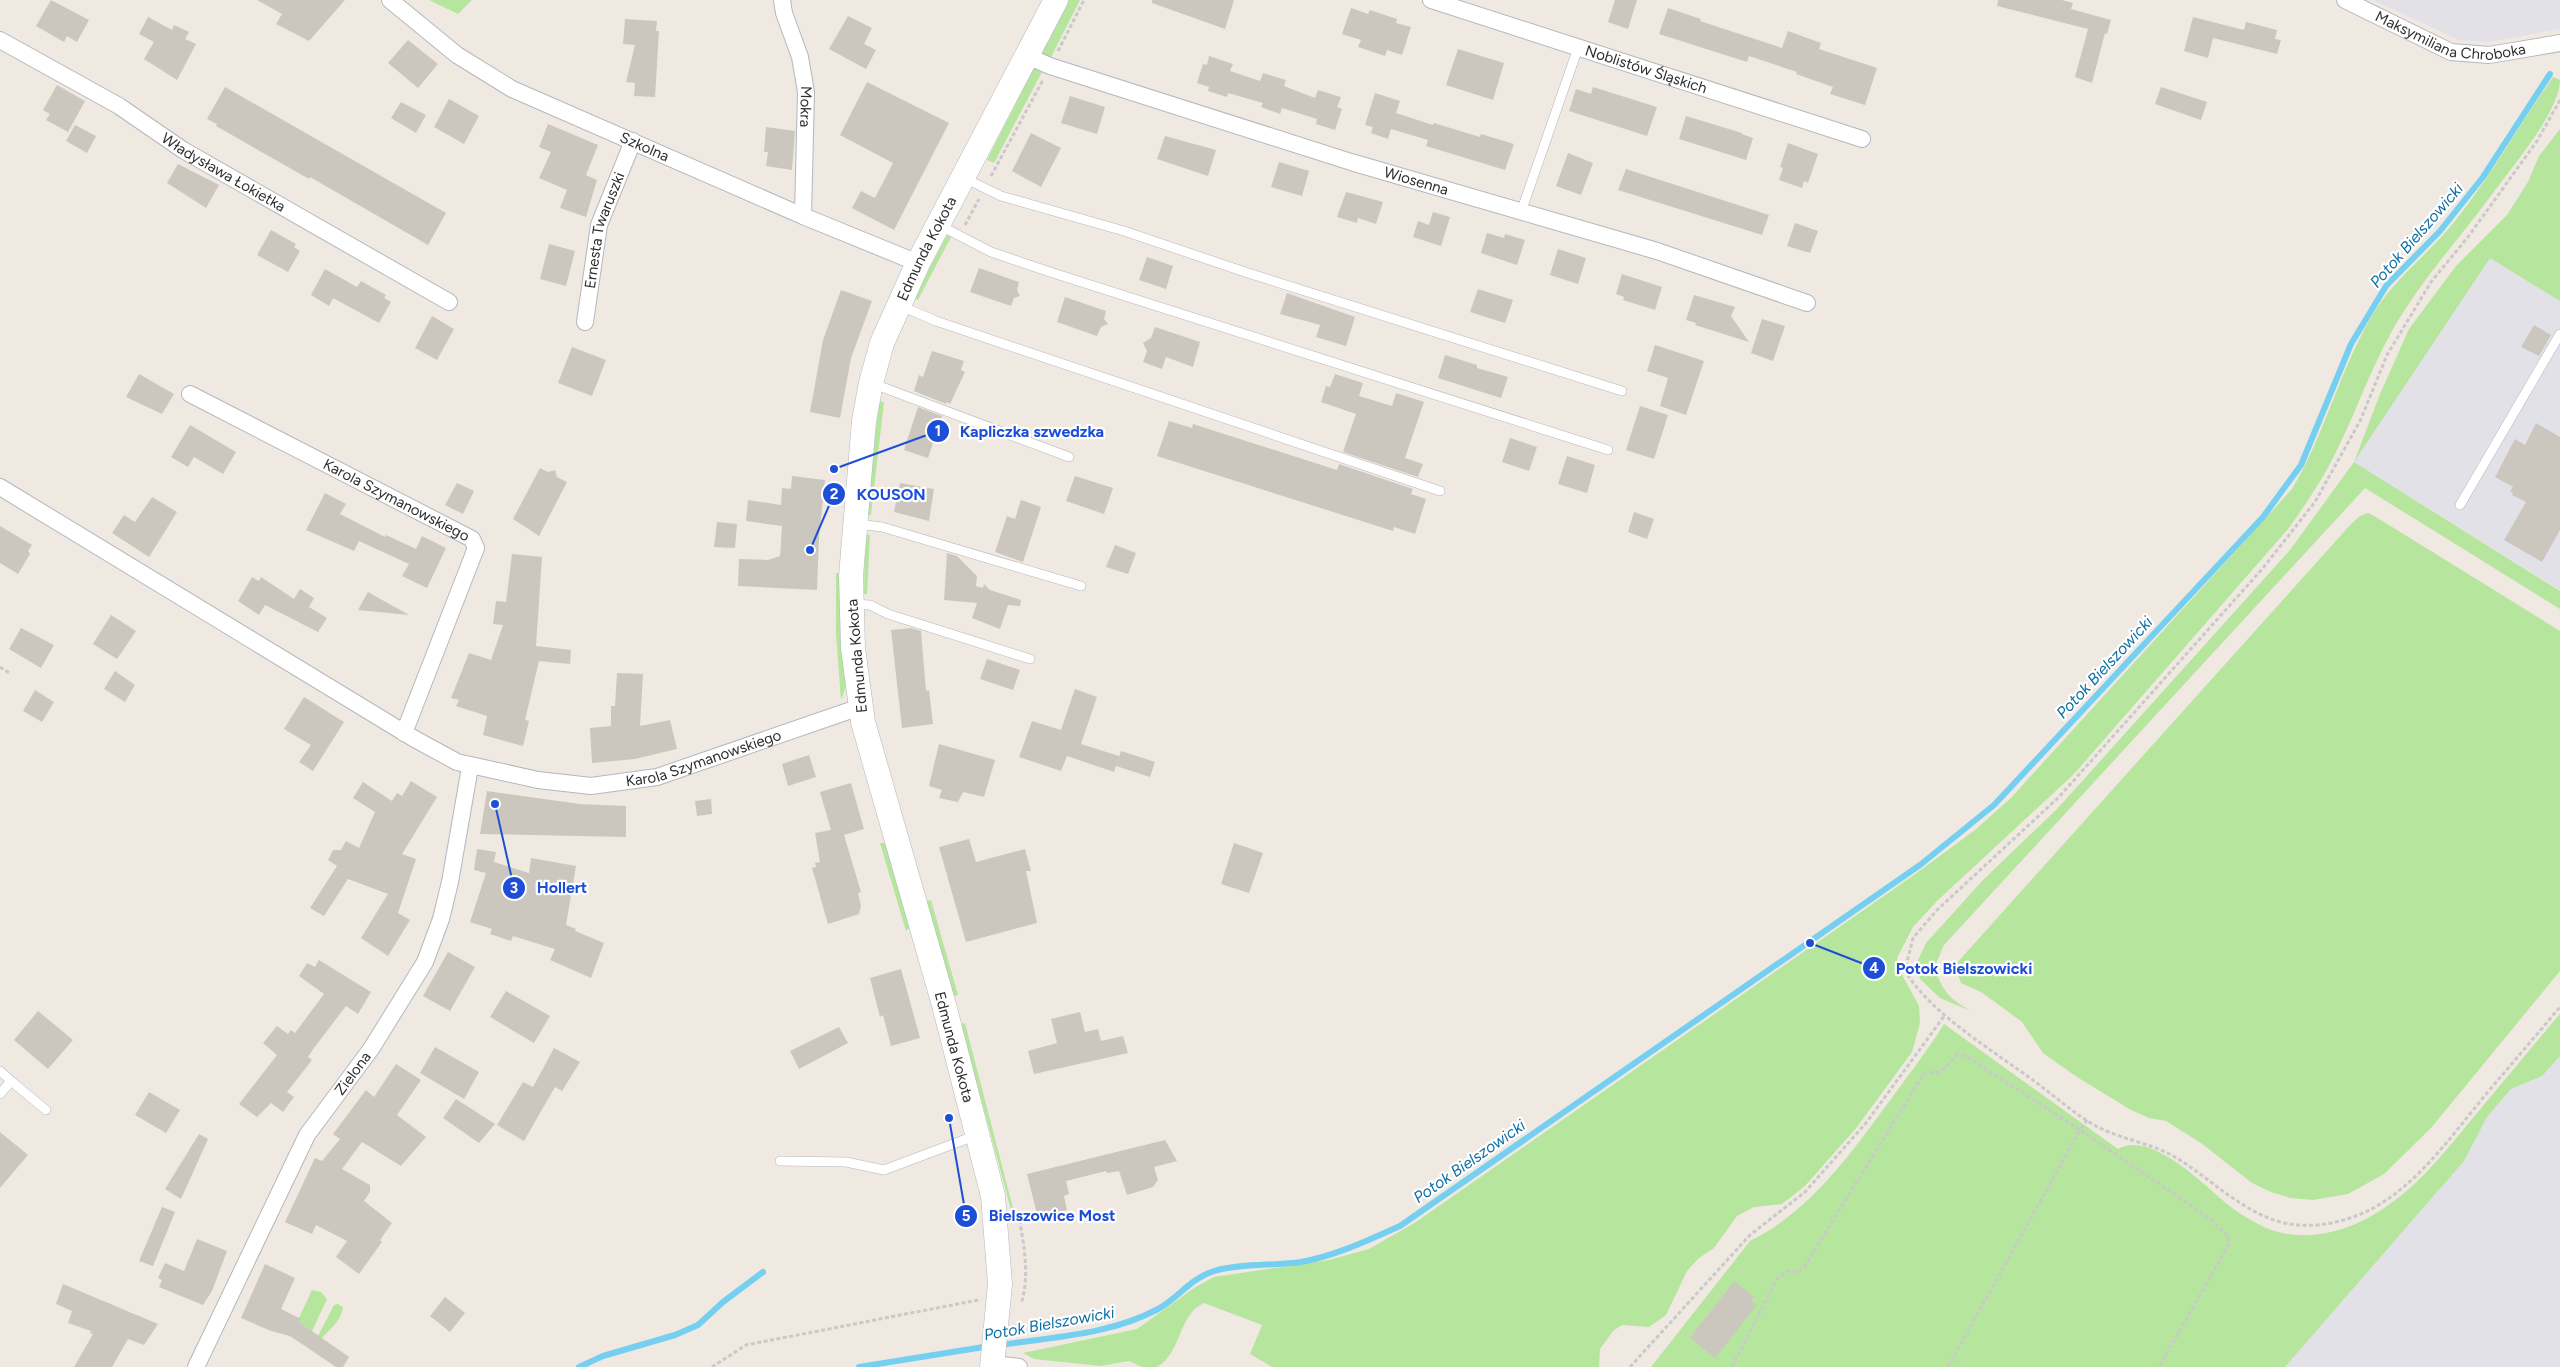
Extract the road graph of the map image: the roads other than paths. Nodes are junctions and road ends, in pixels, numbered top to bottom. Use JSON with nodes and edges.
{"nodes":[{"id":1,"x":390,"y":0,"type":"edge"},
{"id":2,"x":782,"y":0,"type":"edge"},
{"id":3,"x":1056,"y":0,"type":"edge"},
{"id":4,"x":1431,"y":0,"type":"edge"},
{"id":5,"x":2345,"y":0,"type":"edge"},
{"id":6,"x":0,"y":40,"type":"edge"},
{"id":7,"x":2560,"y":43,"type":"edge"},
{"id":8,"x":1578,"y":48,"type":"junction"},
{"id":9,"x":1027,"y":56,"type":"junction"},
{"id":10,"x":1862,"y":139,"type":"dead end"},
{"id":11,"x":633,"y":141,"type":"junction"},
{"id":12,"x":963,"y":178,"type":"junction"},
{"id":13,"x":1522,"y":212,"type":"junction"},
{"id":14,"x":803,"y":216,"type":"junction"},
{"id":15,"x":939,"y":225,"type":"junction"},
{"id":16,"x":918,"y":263,"type":"junction"},
{"id":17,"x":449,"y":302,"type":"dead end"},
{"id":18,"x":1807,"y":303,"type":"dead end"},
{"id":19,"x":898,"y":305,"type":"junction"},
{"id":20,"x":585,"y":322,"type":"dead end"},
{"id":21,"x":2560,"y":334,"type":"edge"},
{"id":22,"x":871,"y":383,"type":"junction"},
{"id":23,"x":1622,"y":391,"type":"dead end"},
{"id":24,"x":190,"y":394,"type":"dead end"},
{"id":25,"x":1608,"y":450,"type":"dead end"},
{"id":26,"x":1069,"y":457,"type":"dead end"},
{"id":27,"x":0,"y":486,"type":"edge"},
{"id":28,"x":1440,"y":491,"type":"dead end"},
{"id":29,"x":2460,"y":505,"type":"dead end"},
{"id":30,"x":855,"y":523,"type":"junction"},
{"id":31,"x":1081,"y":586,"type":"dead end"},
{"id":32,"x":851,"y":604,"type":"junction"},
{"id":33,"x":1030,"y":659,"type":"dead end"},
{"id":34,"x":860,"y":707,"type":"junction"},
{"id":35,"x":404,"y":732,"type":"junction"},
{"id":36,"x":470,"y":767,"type":"junction"},
{"id":37,"x":0,"y":1071,"type":"edge"},
{"id":38,"x":11,"y":1081,"type":"junction"},
{"id":39,"x":0,"y":1094,"type":"edge"},
{"id":40,"x":46,"y":1110,"type":"dead end"},
{"id":41,"x":977,"y":1135,"type":"junction"},
{"id":42,"x":780,"y":1161,"type":"dead end"},
{"id":43,"x":993,"y":1363,"type":"edge"},
{"id":44,"x":196,"y":1367,"type":"edge"},
{"id":45,"x":1018,"y":1367,"type":"edge"}],
"edges":[{"from":1,"to":11,"type":"street","name":"Szkolna"},
{"from":2,"to":14,"type":"street","name":"Mokra"},
{"from":3,"to":9,"type":"street","name":"Edmunda Kokota"},
{"from":4,"to":8,"type":"street","name":"Noblistów Śląskich"},
{"from":5,"to":7,"type":"street","name":"Maksymiliana Chroboka"},
{"from":6,"to":17,"type":"street","name":"Władysława Łokietka"},
{"from":8,"to":10,"type":"street","name":"Noblistów Śląskich"},
{"from":8,"to":13,"type":"lane"},
{"from":9,"to":12,"type":"street","name":"Edmunda Kokota"},
{"from":9,"to":13,"type":"street","name":"Wiosenna"},
{"from":11,"to":14,"type":"street","name":"Szkolna"},
{"from":11,"to":20,"type":"street","name":"Ernesta Twaruszki"},
{"from":12,"to":15,"type":"street","name":"Edmunda Kokota"},
{"from":12,"to":23,"type":"lane"},
{"from":13,"to":18,"type":"street","name":"Wiosenna"},
{"from":14,"to":16,"type":"street","name":"Szkolna"},
{"from":15,"to":16,"type":"street","name":"Edmunda Kokota"},
{"from":15,"to":25,"type":"lane"},
{"from":16,"to":19,"type":"street","name":"Edmunda Kokota"},
{"from":19,"to":22,"type":"street","name":"Edmunda Kokota"},
{"from":19,"to":28,"type":"lane"},
{"from":21,"to":29,"type":"lane"},
{"from":22,"to":26,"type":"lane"},
{"from":22,"to":30,"type":"street","name":"Edmunda Kokota"},
{"from":24,"to":35,"type":"street","name":"Karola Szymanowskiego"},
{"from":27,"to":35,"type":"street","name":"Karola Szymanowskiego"},
{"from":30,"to":31,"type":"lane"},
{"from":30,"to":32,"type":"street","name":"Edmunda Kokota"},
{"from":32,"to":33,"type":"lane"},
{"from":32,"to":34,"type":"street","name":"Edmunda Kokota"},
{"from":34,"to":36,"type":"street","name":"Karola Szymanowskiego"},
{"from":34,"to":41,"type":"street","name":"Edmunda Kokota"},
{"from":35,"to":36,"type":"street","name":"Karola Szymanowskiego"},
{"from":36,"to":44,"type":"street","name":"Zielona"},
{"from":37,"to":38,"type":"lane"},
{"from":38,"to":39,"type":"lane"},
{"from":38,"to":40,"type":"lane"},
{"from":41,"to":42,"type":"lane"},
{"from":41,"to":43,"type":"street","name":"Edmunda Kokota"},
{"from":43,"to":45,"type":"street"}]}
